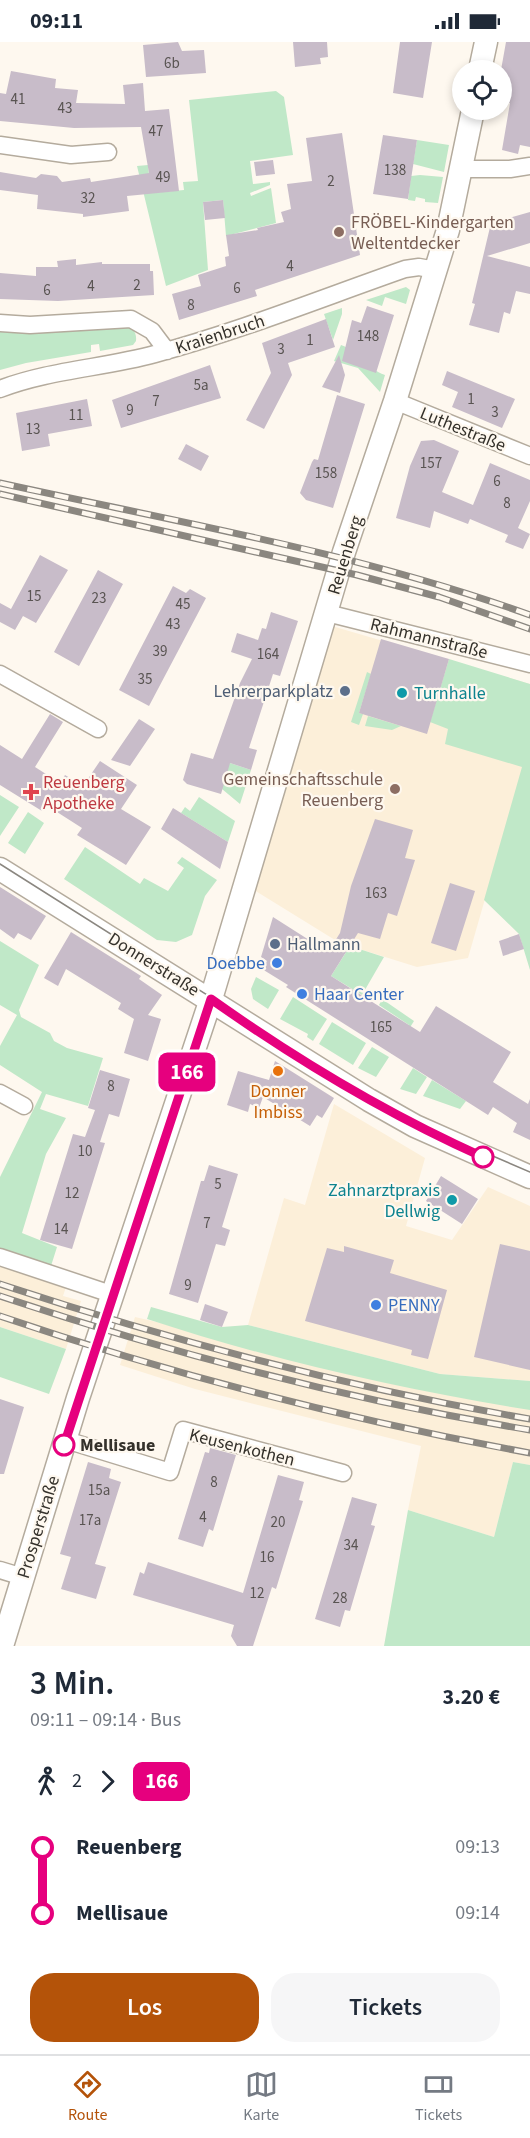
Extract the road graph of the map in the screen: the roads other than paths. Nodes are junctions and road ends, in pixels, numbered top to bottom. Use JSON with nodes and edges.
{"nodes":[{"id":1,"x":486,"y":42,"type":"edge"},
{"id":2,"x":482,"y":60,"type":"edge"},
{"id":3,"x":471,"y":120,"type":"edge"},
{"id":4,"x":0,"y":145,"type":"edge"},
{"id":5,"x":108,"y":152,"type":"dead end"},
{"id":6,"x":530,"y":165,"type":"edge"},
{"id":7,"x":463,"y":169,"type":"junction"},
{"id":8,"x":436,"y":270,"type":"junction"},
{"id":9,"x":0,"y":323,"type":"edge"},
{"id":10,"x":167,"y":351,"type":"junction"},
{"id":11,"x":0,"y":389,"type":"edge"},
{"id":12,"x":395,"y":401,"type":"junction"},
{"id":13,"x":530,"y":456,"type":"edge"},
{"id":14,"x":327,"y":613,"type":"junction"},
{"id":15,"x":530,"y":664,"type":"edge"},
{"id":16,"x":0,"y":674,"type":"edge"},
{"id":17,"x":98,"y":729,"type":"dead end"},
{"id":18,"x":0,"y":868,"type":"edge"},
{"id":19,"x":211,"y":999,"type":"junction"},
{"id":20,"x":0,"y":1093,"type":"edge"},
{"id":21,"x":24,"y":1106,"type":"dead end"},
{"id":22,"x":530,"y":1177,"type":"edge"},
{"id":23,"x":0,"y":1257,"type":"edge"},
{"id":24,"x":114,"y":1294,"type":"junction"},
{"id":25,"x":66,"y":1440,"type":"junction"},
{"id":26,"x":343,"y":1473,"type":"dead end"},
{"id":27,"x":0,"y":1570,"type":"edge"},
{"id":28,"x":23,"y":1577,"type":"junction"},
{"id":29,"x":2,"y":1646,"type":"edge"}],
"edges":[{"from":1,"to":2,"type":"main road"},
{"from":3,"to":7,"type":"main road","name":"Reuenberg"},
{"from":4,"to":5,"type":"street"},
{"from":6,"to":7,"type":"street"},
{"from":7,"to":8,"type":"main road","name":"Reuenberg"},
{"from":8,"to":10,"type":"street","name":"Kraienbruch"},
{"from":8,"to":12,"type":"main road","name":"Reuenberg"},
{"from":9,"to":10,"type":"street"},
{"from":10,"to":11,"type":"street","name":"Kraienbruch"},
{"from":12,"to":13,"type":"street","name":"Luthestraße"},
{"from":12,"to":14,"type":"main road","name":"Reuenberg"},
{"from":14,"to":15,"type":"street","name":"Rahmannstraße"},
{"from":14,"to":19,"type":"main road","name":"Reuenberg"},
{"from":16,"to":17,"type":"street"},
{"from":18,"to":19,"type":"main road","name":"Donnerstraße"},
{"from":19,"to":22,"type":"main road","name":"Donnerstraße"},
{"from":19,"to":24,"type":"main road","name":"Prosperstraße"},
{"from":20,"to":21,"type":"street"},
{"from":23,"to":24,"type":"street"},
{"from":24,"to":25,"type":"main road","name":"Prosperstraße"},
{"from":25,"to":26,"type":"street","name":"Keusenkothen"},
{"from":25,"to":28,"type":"main road","name":"Prosperstraße"},
{"from":27,"to":28,"type":"street"},
{"from":28,"to":29,"type":"main road","name":"Prosperstraße"}]}
